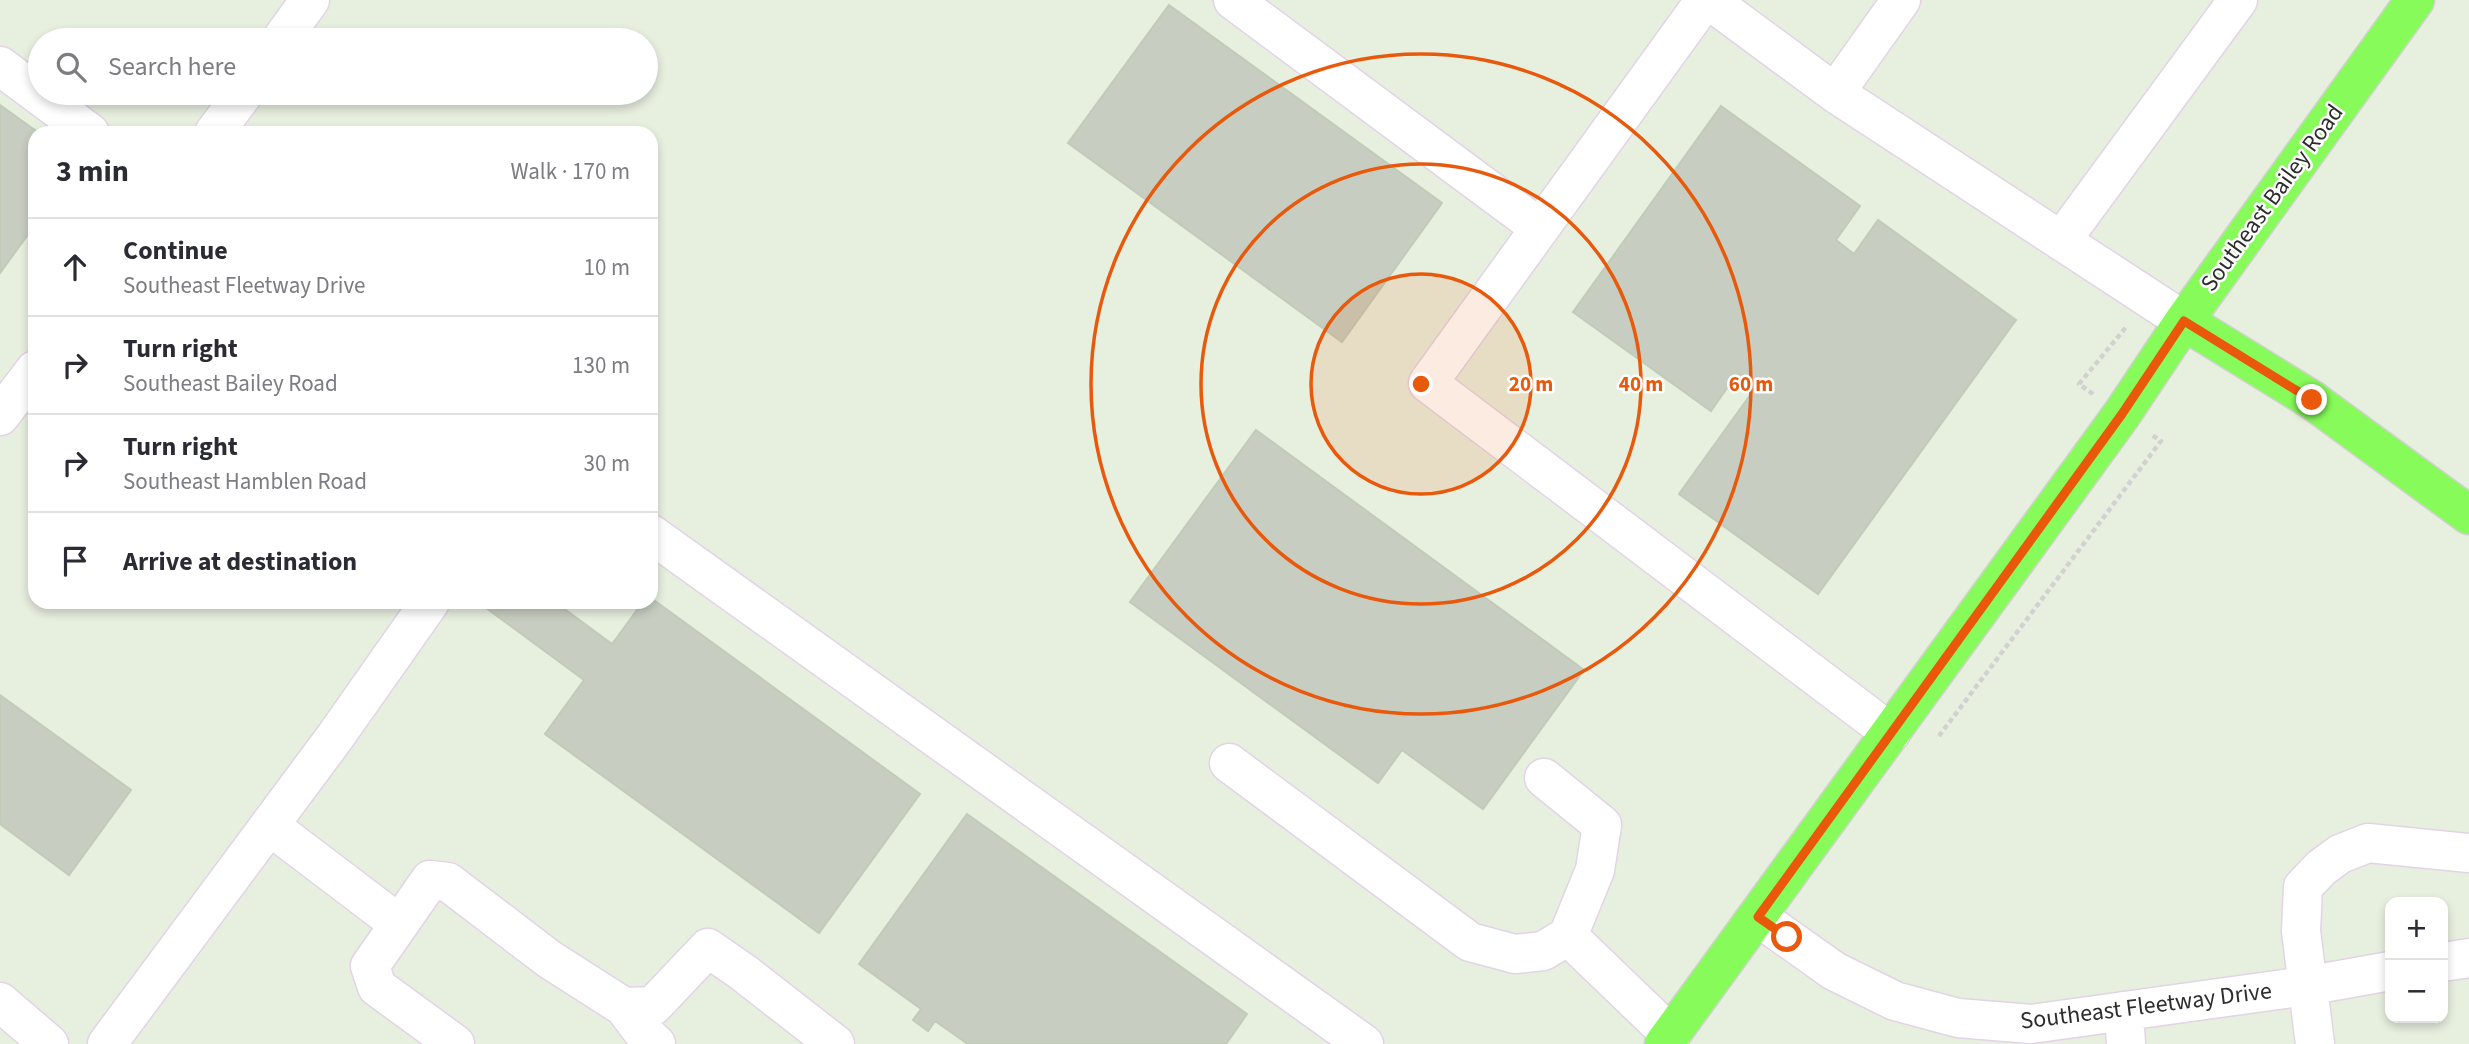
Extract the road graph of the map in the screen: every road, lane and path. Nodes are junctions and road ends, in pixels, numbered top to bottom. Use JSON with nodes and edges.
{"nodes":[{"id":1,"x":310,"y":0,"type":"edge"},
{"id":2,"x":1233,"y":0,"type":"edge"},
{"id":3,"x":1707,"y":0,"type":"edge"},
{"id":4,"x":1901,"y":0,"type":"edge"},
{"id":5,"x":2238,"y":0,"type":"edge"},
{"id":6,"x":2415,"y":0,"type":"edge"},
{"id":7,"x":290,"y":28,"type":"edge"},
{"id":8,"x":0,"y":66,"type":"edge"},
{"id":9,"x":28,"y":87,"type":"edge"},
{"id":10,"x":1835,"y":93,"type":"junction"},
{"id":11,"x":52,"y":105,"type":"edge"},
{"id":12,"x":235,"y":105,"type":"edge"},
{"id":13,"x":81,"y":126,"type":"edge"},
{"id":14,"x":219,"y":126,"type":"edge"},
{"id":15,"x":1540,"y":228,"type":"junction"},
{"id":16,"x":2062,"y":241,"type":"junction"},
{"id":17,"x":2184,"y":321,"type":"junction"},
{"id":18,"x":28,"y":378,"type":"edge"},
{"id":19,"x":2,"y":407,"type":"edge"},
{"id":20,"x":2469,"y":515,"type":"edge"},
{"id":21,"x":658,"y":539,"type":"edge"},
{"id":22,"x":425,"y":609,"type":"edge"},
{"id":23,"x":1891,"y":733,"type":"junction"},
{"id":24,"x":1228,"y":763,"type":"dead end"},
{"id":25,"x":1544,"y":778,"type":"dead end"},
{"id":26,"x":270,"y":826,"type":"junction"},
{"id":27,"x":2469,"y":853,"type":"edge"},
{"id":28,"x":1758,"y":917,"type":"junction"},
{"id":29,"x":399,"y":924,"type":"junction"},
{"id":30,"x":1568,"y":936,"type":"junction"},
{"id":31,"x":2469,"y":958,"type":"edge"},
{"id":32,"x":2448,"y":961,"type":"edge"},
{"id":33,"x":2385,"y":972,"type":"edge"},
{"id":34,"x":2306,"y":986,"type":"junction"},
{"id":35,"x":0,"y":1003,"type":"edge"},
{"id":36,"x":624,"y":1007,"type":"junction"},
{"id":37,"x":2125,"y":1028,"type":"edge"},
{"id":38,"x":1668,"y":1040,"type":"edge"},
{"id":39,"x":49,"y":1044,"type":"edge"},
{"id":40,"x":107,"y":1044,"type":"edge"},
{"id":41,"x":455,"y":1044,"type":"edge"},
{"id":42,"x":656,"y":1044,"type":"edge"},
{"id":43,"x":835,"y":1044,"type":"edge"},
{"id":44,"x":1364,"y":1044,"type":"edge"},
{"id":45,"x":2315,"y":1044,"type":"edge"}],
"edges":[{"from":1,"to":7,"type":"street"},
{"from":2,"to":15,"type":"street"},
{"from":3,"to":10,"type":"street"},
{"from":3,"to":15,"type":"street"},
{"from":4,"to":10,"type":"street"},
{"from":5,"to":16,"type":"street"},
{"from":6,"to":17,"type":"main road","name":"Southeast Bailey Road"},
{"from":8,"to":9,"type":"street"},
{"from":10,"to":16,"type":"street"},
{"from":11,"to":13,"type":"street"},
{"from":12,"to":14,"type":"street"},
{"from":15,"to":23,"type":"street"},
{"from":16,"to":17,"type":"street"},
{"from":17,"to":20,"type":"main road"},
{"from":17,"to":23,"type":"main road","name":"Southeast Bailey Road"},
{"from":18,"to":19,"type":"street"},
{"from":21,"to":44,"type":"street"},
{"from":22,"to":26,"type":"street"},
{"from":23,"to":28,"type":"main road","name":"Southeast Bailey Road"},
{"from":24,"to":30,"type":"street"},
{"from":25,"to":30,"type":"street"},
{"from":26,"to":29,"type":"street"},
{"from":26,"to":40,"type":"street"},
{"from":27,"to":34,"type":"street"},
{"from":28,"to":37,"type":"street","name":"Southeast Fleetway Drive"},
{"from":28,"to":38,"type":"main road","name":"Southeast Bailey Road"},
{"from":29,"to":36,"type":"street"},
{"from":29,"to":41,"type":"street"},
{"from":30,"to":38,"type":"street"},
{"from":31,"to":32,"type":"street"},
{"from":33,"to":34,"type":"street","name":"Southeast Fleetway Drive"},
{"from":34,"to":37,"type":"street","name":"Southeast Fleetway Drive"},
{"from":34,"to":45,"type":"street"},
{"from":35,"to":39,"type":"street"},
{"from":36,"to":42,"type":"street"},
{"from":36,"to":43,"type":"street"}]}
